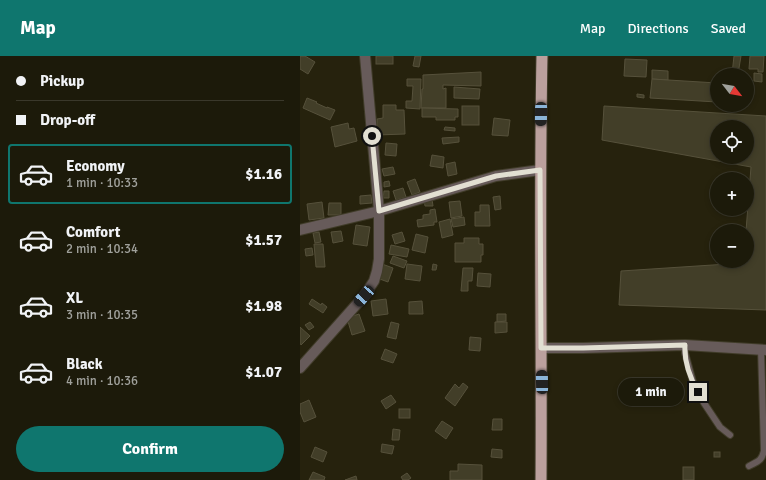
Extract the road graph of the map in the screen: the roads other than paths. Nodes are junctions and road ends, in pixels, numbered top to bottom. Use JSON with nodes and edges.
{"nodes":[{"id":1,"x":365,"y":56,"type":"edge"},
{"id":2,"x":542,"y":56,"type":"edge"},
{"id":3,"x":540,"y":170,"type":"junction"},
{"id":4,"x":379,"y":211,"type":"junction"},
{"id":5,"x":300,"y":230,"type":"edge"},
{"id":6,"x":685,"y":345,"type":"junction"},
{"id":7,"x":541,"y":348,"type":"junction"},
{"id":8,"x":764,"y":349,"type":"edge"},
{"id":9,"x":300,"y":368,"type":"edge"},
{"id":10,"x":730,"y":435,"type":"dead end"},
{"id":11,"x":749,"y":466,"type":"dead end"},
{"id":12,"x":541,"y":480,"type":"edge"}],
"edges":[{"from":1,"to":4,"type":"street"},
{"from":2,"to":3,"type":"highway"},
{"from":3,"to":4,"type":"street"},
{"from":3,"to":7,"type":"highway"},
{"from":4,"to":5,"type":"street"},
{"from":4,"to":9,"type":"street"},
{"from":6,"to":7,"type":"street"},
{"from":6,"to":8,"type":"street"},
{"from":6,"to":10,"type":"lane"},
{"from":7,"to":12,"type":"highway"},
{"from":8,"to":11,"type":"lane"}]}
